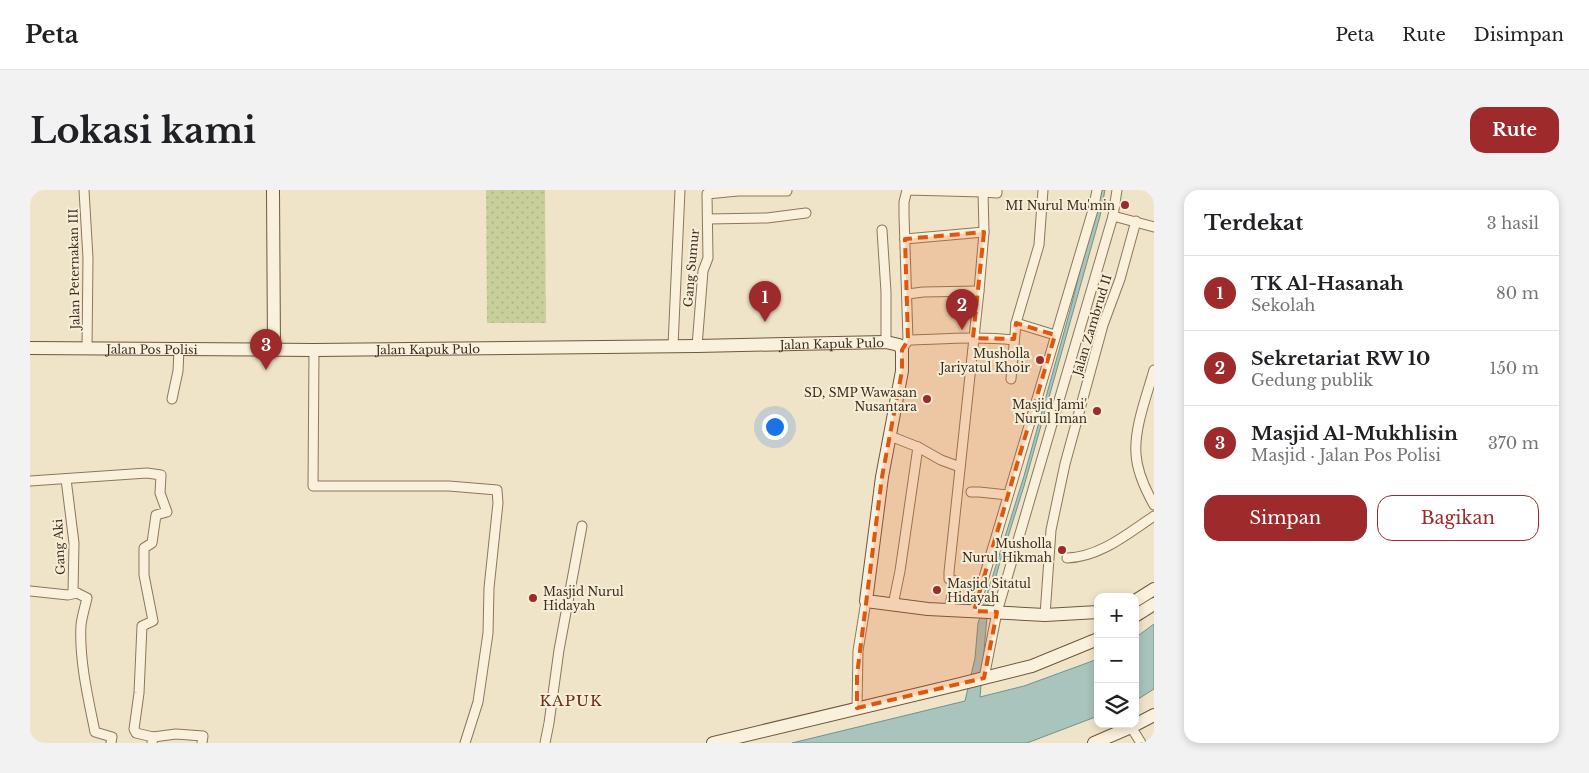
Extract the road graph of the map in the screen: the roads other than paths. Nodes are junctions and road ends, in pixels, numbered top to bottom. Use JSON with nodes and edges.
{"nodes":[{"id":1,"x":84,"y":190,"type":"edge"},
{"id":2,"x":273,"y":190,"type":"edge"},
{"id":3,"x":680,"y":190,"type":"edge"},
{"id":4,"x":787,"y":190,"type":"edge"},
{"id":5,"x":997,"y":190,"type":"edge"},
{"id":6,"x":1043,"y":190,"type":"edge"},
{"id":7,"x":1096,"y":190,"type":"edge"},
{"id":8,"x":1117,"y":190,"type":"edge"},
{"id":9,"x":738,"y":191,"type":"edge"},
{"id":10,"x":983,"y":192,"type":"junction"},
{"id":11,"x":806,"y":213,"type":"dead end"},
{"id":12,"x":1113,"y":216,"type":"junction"},
{"id":13,"x":708,"y":219,"type":"junction"},
{"id":14,"x":1136,"y":221,"type":"junction"},
{"id":15,"x":1154,"y":227,"type":"edge"},
{"id":16,"x":882,"y":230,"type":"dead end"},
{"id":17,"x":984,"y":232,"type":"junction"},
{"id":18,"x":905,"y":239,"type":"junction"},
{"id":19,"x":980,"y":291,"type":"junction"},
{"id":20,"x":908,"y":294,"type":"junction"},
{"id":21,"x":1016,"y":323,"type":"junction"},
{"id":22,"x":1055,"y":335,"type":"junction"},
{"id":23,"x":973,"y":338,"type":"junction"},
{"id":24,"x":1014,"y":340,"type":"junction"},
{"id":25,"x":886,"y":342,"type":"junction"},
{"id":26,"x":905,"y":345,"type":"junction"},
{"id":27,"x":673,"y":346,"type":"junction"},
{"id":28,"x":697,"y":346,"type":"junction"},
{"id":29,"x":30,"y":348,"type":"edge"},
{"id":30,"x":87,"y":348,"type":"junction"},
{"id":31,"x":179,"y":349,"type":"junction"},
{"id":32,"x":274,"y":350,"type":"junction"},
{"id":33,"x":314,"y":350,"type":"junction"},
{"id":34,"x":1154,"y":370,"type":"edge"},
{"id":35,"x":1011,"y":379,"type":"dead end"},
{"id":36,"x":172,"y":399,"type":"dead end"},
{"id":37,"x":890,"y":436,"type":"junction"},
{"id":38,"x":918,"y":447,"type":"junction"},
{"id":39,"x":960,"y":467,"type":"junction"},
{"id":40,"x":66,"y":479,"type":"junction"},
{"id":41,"x":30,"y":481,"type":"edge"},
{"id":42,"x":971,"y":492,"type":"dead end"},
{"id":43,"x":1008,"y":495,"type":"junction"},
{"id":44,"x":1154,"y":505,"type":"edge"},
{"id":45,"x":1154,"y":516,"type":"edge"},
{"id":46,"x":582,"y":526,"type":"dead end"},
{"id":47,"x":1067,"y":558,"type":"dead end"},
{"id":48,"x":1154,"y":589,"type":"edge"},
{"id":49,"x":30,"y":591,"type":"edge"},
{"id":50,"x":77,"y":593,"type":"junction"},
{"id":51,"x":1139,"y":598,"type":"edge"},
{"id":52,"x":866,"y":601,"type":"junction"},
{"id":53,"x":1154,"y":604,"type":"edge"},
{"id":54,"x":893,"y":605,"type":"junction"},
{"id":55,"x":949,"y":610,"type":"junction"},
{"id":56,"x":985,"y":611,"type":"junction"},
{"id":57,"x":1094,"y":612,"type":"edge"},
{"id":58,"x":1139,"y":613,"type":"edge"},
{"id":59,"x":1045,"y":614,"type":"junction"},
{"id":60,"x":1094,"y":641,"type":"edge"},
{"id":61,"x":983,"y":678,"type":"junction"},
{"id":62,"x":858,"y":708,"type":"junction"},
{"id":63,"x":1154,"y":715,"type":"edge"},
{"id":64,"x":1139,"y":723,"type":"edge"},
{"id":65,"x":1129,"y":728,"type":"edge"},
{"id":66,"x":1132,"y":728,"type":"edge"},
{"id":67,"x":152,"y":740,"type":"edge"},
{"id":68,"x":111,"y":743,"type":"edge"},
{"id":69,"x":202,"y":743,"type":"edge"},
{"id":70,"x":465,"y":743,"type":"edge"},
{"id":71,"x":545,"y":743,"type":"edge"},
{"id":72,"x":713,"y":743,"type":"edge"},
{"id":73,"x":1094,"y":743,"type":"edge"},
{"id":74,"x":1141,"y":743,"type":"edge"}],
"edges":[{"from":1,"to":30,"type":"street","name":"Jalan Peternakan III"},
{"from":2,"to":32,"type":"street"},
{"from":3,"to":27,"type":"street"},
{"from":4,"to":9,"type":"street","name":"Gang Sumur"},
{"from":5,"to":10,"type":"street"},
{"from":6,"to":21,"type":"street"},
{"from":7,"to":22,"type":"street"},
{"from":8,"to":12,"type":"street"},
{"from":9,"to":13,"type":"street","name":"Gang Sumur"},
{"from":10,"to":17,"type":"street"},
{"from":10,"to":18,"type":"street"},
{"from":11,"to":13,"type":"street"},
{"from":12,"to":14,"type":"street"},
{"from":12,"to":56,"type":"street"},
{"from":13,"to":28,"type":"street","name":"Gang Sumur"},
{"from":14,"to":15,"type":"street"},
{"from":14,"to":59,"type":"street","name":"Jalan Zambrud II"},
{"from":16,"to":25,"type":"street"},
{"from":17,"to":18,"type":"street"},
{"from":17,"to":19,"type":"street"},
{"from":18,"to":20,"type":"street"},
{"from":19,"to":20,"type":"street"},
{"from":19,"to":23,"type":"street"},
{"from":20,"to":26,"type":"street"},
{"from":21,"to":22,"type":"street"},
{"from":21,"to":24,"type":"street"},
{"from":22,"to":43,"type":"street"},
{"from":23,"to":24,"type":"street"},
{"from":23,"to":26,"type":"street"},
{"from":23,"to":39,"type":"street"},
{"from":24,"to":35,"type":"street"},
{"from":25,"to":26,"type":"street","name":"Jalan Kapuk Pulo"},
{"from":25,"to":28,"type":"street","name":"Jalan Kapuk Pulo"},
{"from":26,"to":37,"type":"street","name":"Jalan Kapuk Pulo"},
{"from":27,"to":28,"type":"street","name":"Jalan Kapuk Pulo"},
{"from":27,"to":33,"type":"street","name":"Jalan Kapuk Pulo"},
{"from":29,"to":30,"type":"street","name":"Jalan Pos Polisi"},
{"from":30,"to":31,"type":"street","name":"Jalan Pos Polisi"},
{"from":31,"to":32,"type":"street","name":"Jalan Pos Polisi"},
{"from":31,"to":36,"type":"street"},
{"from":32,"to":33,"type":"street","name":"Jalan Kapuk Pulo"},
{"from":33,"to":70,"type":"street"},
{"from":34,"to":44,"type":"street"},
{"from":37,"to":38,"type":"street"},
{"from":37,"to":52,"type":"street","name":"Jalan Kapuk Pulo"},
{"from":38,"to":39,"type":"street"},
{"from":38,"to":54,"type":"street"},
{"from":39,"to":55,"type":"street"},
{"from":40,"to":41,"type":"street"},
{"from":40,"to":50,"type":"street","name":"Gang Aki"},
{"from":40,"to":67,"type":"street"},
{"from":42,"to":43,"type":"street"},
{"from":43,"to":56,"type":"street"},
{"from":45,"to":47,"type":"street"},
{"from":46,"to":71,"type":"street"},
{"from":48,"to":51,"type":"street"},
{"from":49,"to":50,"type":"street","name":"Gang Aki"},
{"from":50,"to":68,"type":"street"},
{"from":52,"to":54,"type":"street"},
{"from":52,"to":62,"type":"street"},
{"from":53,"to":58,"type":"street"},
{"from":54,"to":55,"type":"street"},
{"from":55,"to":56,"type":"street"},
{"from":56,"to":59,"type":"street"},
{"from":56,"to":61,"type":"street"},
{"from":57,"to":59,"type":"street"},
{"from":60,"to":61,"type":"street"},
{"from":61,"to":62,"type":"street"},
{"from":62,"to":72,"type":"street"},
{"from":63,"to":64,"type":"street"},
{"from":65,"to":73,"type":"street"},
{"from":66,"to":74,"type":"street"},
{"from":67,"to":69,"type":"street"}]}
